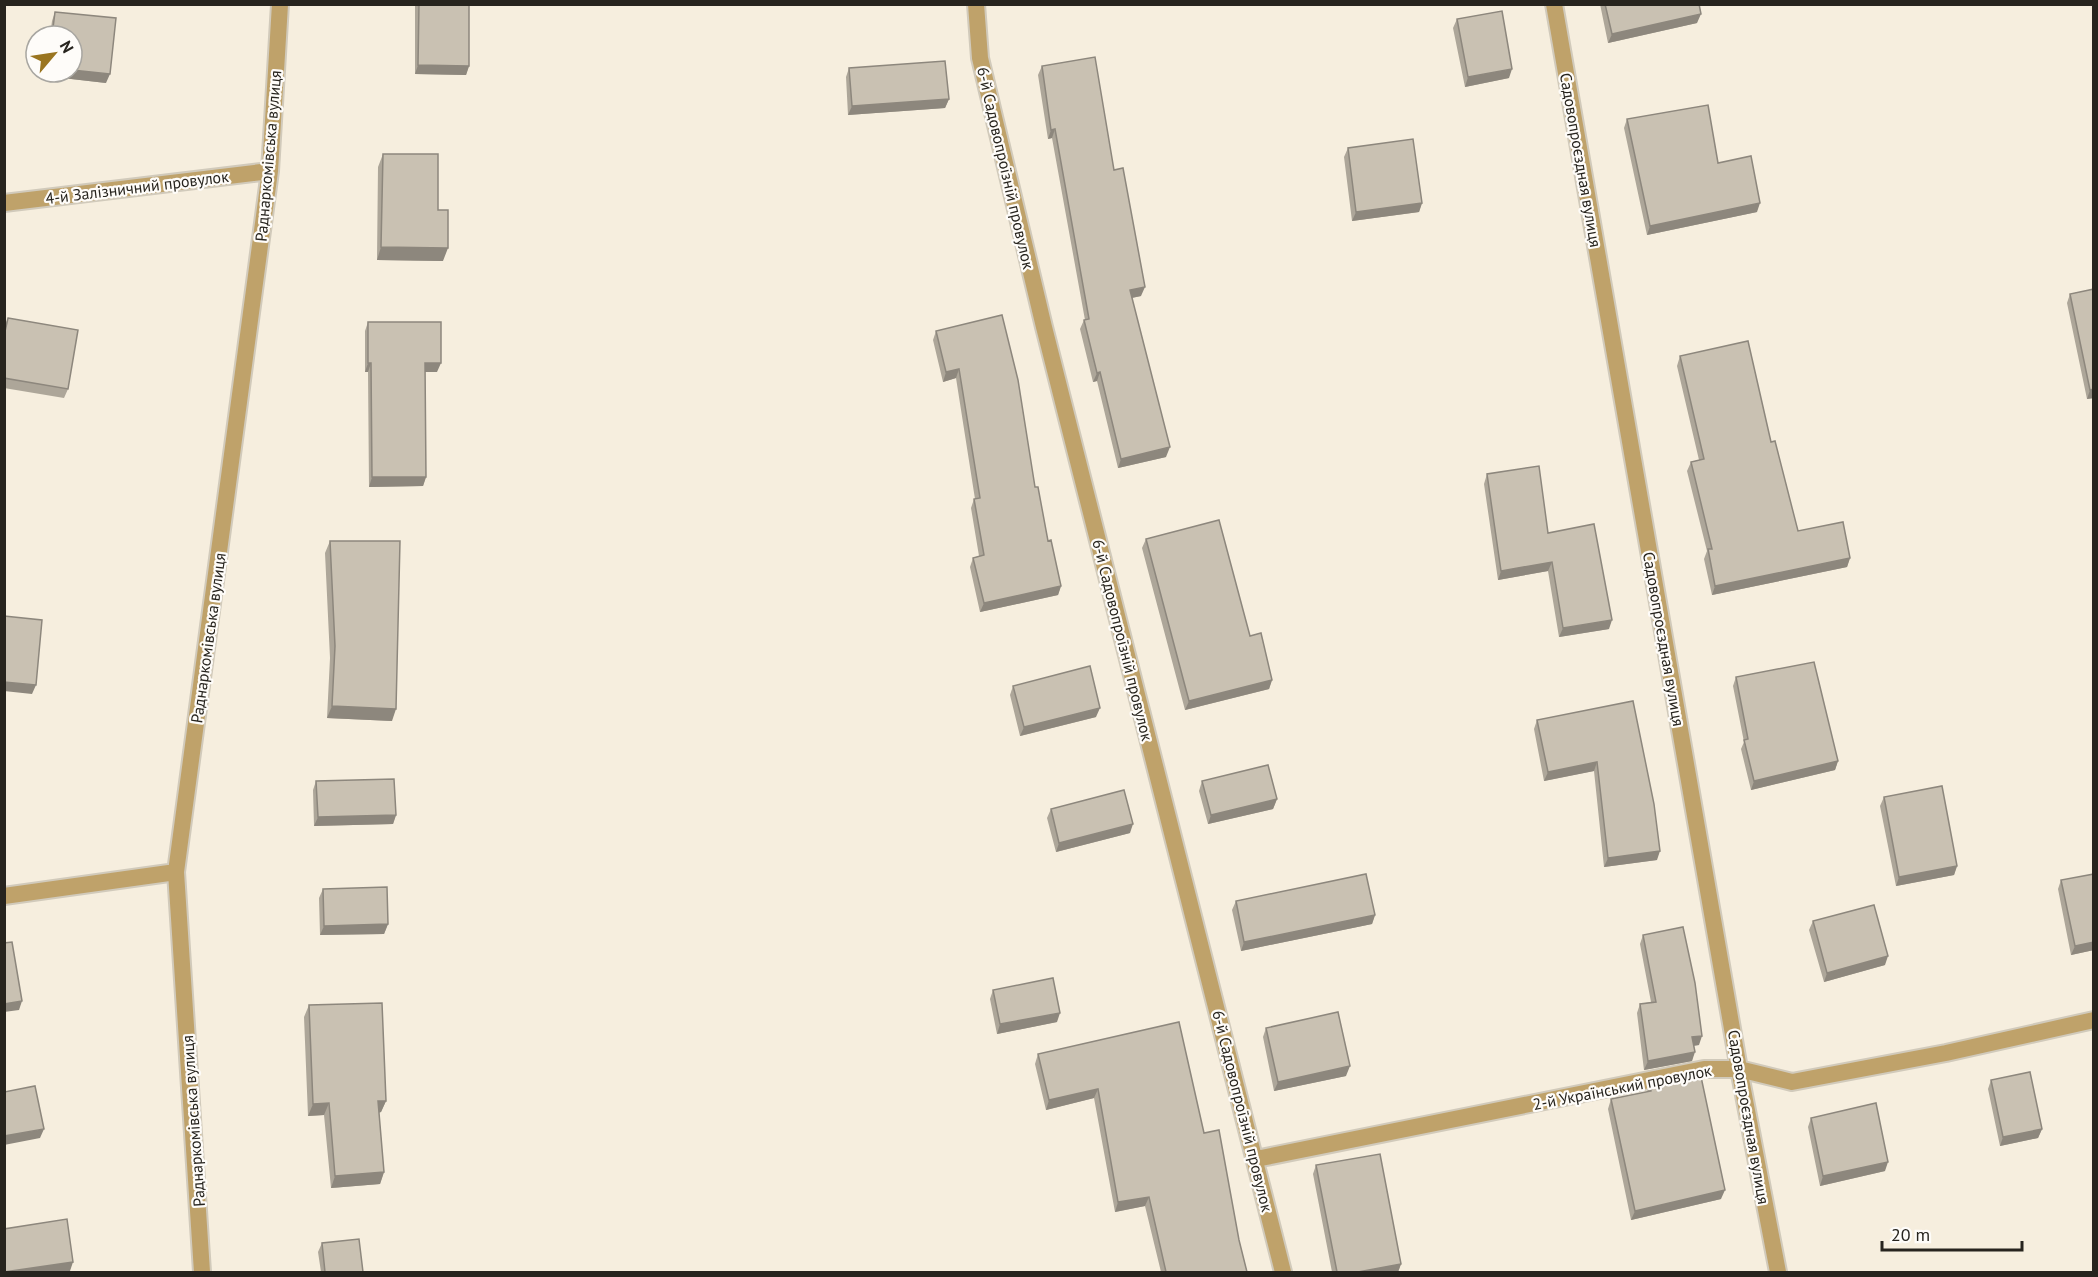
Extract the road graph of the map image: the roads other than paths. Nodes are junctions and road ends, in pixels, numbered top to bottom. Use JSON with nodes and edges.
{"nodes":[{"id":1,"x":280,"y":4,"type":"edge"},
{"id":2,"x":976,"y":4,"type":"edge"},
{"id":3,"x":1554,"y":4,"type":"edge"},
{"id":4,"x":270,"y":171,"type":"junction"},
{"id":5,"x":4,"y":203,"type":"edge"},
{"id":6,"x":176,"y":872,"type":"junction"},
{"id":7,"x":4,"y":896,"type":"edge"},
{"id":8,"x":2094,"y":1020,"type":"edge"},
{"id":9,"x":1739,"y":1069,"type":"junction"},
{"id":10,"x":1256,"y":1159,"type":"junction"},
{"id":11,"x":202,"y":1272,"type":"edge"},
{"id":12,"x":1283,"y":1272,"type":"edge"},
{"id":13,"x":1778,"y":1272,"type":"edge"}],
"edges":[{"from":1,"to":4,"type":"street","name":"Раднаркомівська вулиця"},
{"from":2,"to":10,"type":"street","name":"6-й Садовопроїзній провулок"},
{"from":3,"to":9,"type":"street","name":"Садовопроєздная вулиця"},
{"from":4,"to":5,"type":"street","name":"4-й Залізничний провулок"},
{"from":4,"to":6,"type":"street","name":"Раднаркомівська вулиця"},
{"from":6,"to":7,"type":"street"},
{"from":6,"to":11,"type":"street","name":"Раднаркомівська вулиця"},
{"from":8,"to":9,"type":"street","name":"2-й Український провулок"},
{"from":9,"to":10,"type":"street","name":"2-й Український провулок"},
{"from":9,"to":13,"type":"street","name":"Садовопроєздная вулиця"},
{"from":10,"to":12,"type":"street","name":"6-й Садовопроїзній провулок"}]}
